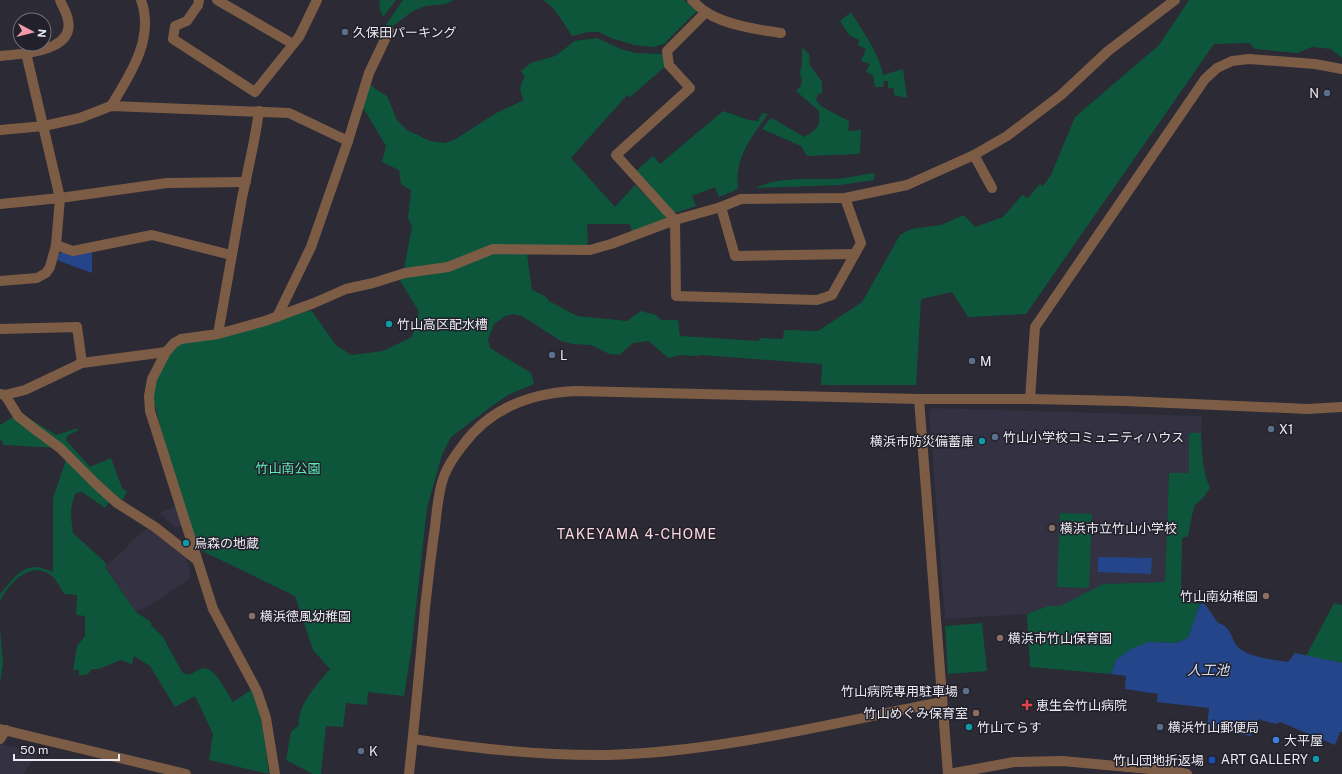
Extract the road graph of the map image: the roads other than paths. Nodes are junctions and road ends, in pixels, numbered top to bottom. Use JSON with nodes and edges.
{"nodes":[{"id":1,"x":60,"y":0,"type":"edge"},
{"id":2,"x":141,"y":0,"type":"edge"},
{"id":3,"x":199,"y":0,"type":"edge"},
{"id":4,"x":217,"y":0,"type":"edge"},
{"id":5,"x":317,"y":0,"type":"edge"},
{"id":6,"x":692,"y":0,"type":"edge"},
{"id":7,"x":1175,"y":0,"type":"edge"},
{"id":8,"x":706,"y":12,"type":"junction"},
{"id":9,"x":389,"y":31,"type":"dead end"},
{"id":10,"x":781,"y":33,"type":"dead end"},
{"id":11,"x":293,"y":44,"type":"junction"},
{"id":12,"x":26,"y":53,"type":"junction"},
{"id":13,"x":0,"y":56,"type":"edge"},
{"id":14,"x":1342,"y":70,"type":"edge"},
{"id":15,"x":111,"y":106,"type":"junction"},
{"id":16,"x":260,"y":111,"type":"junction"},
{"id":17,"x":44,"y":126,"type":"junction"},
{"id":18,"x":0,"y":130,"type":"edge"},
{"id":19,"x":348,"y":141,"type":"junction"},
{"id":20,"x":974,"y":155,"type":"junction"},
{"id":21,"x":246,"y":182,"type":"junction"},
{"id":22,"x":992,"y":188,"type":"dead end"},
{"id":23,"x":60,"y":198,"type":"junction"},
{"id":24,"x":845,"y":198,"type":"junction"},
{"id":25,"x":0,"y":204,"type":"edge"},
{"id":26,"x":721,"y":207,"type":"junction"},
{"id":27,"x":675,"y":220,"type":"junction"},
{"id":28,"x":56,"y":245,"type":"junction"},
{"id":29,"x":855,"y":254,"type":"junction"},
{"id":30,"x":231,"y":255,"type":"junction"},
{"id":31,"x":0,"y":281,"type":"edge"},
{"id":32,"x":277,"y":317,"type":"junction"},
{"id":33,"x":0,"y":329,"type":"edge"},
{"id":34,"x":218,"y":334,"type":"junction"},
{"id":35,"x":166,"y":352,"type":"junction"},
{"id":36,"x":82,"y":363,"type":"junction"},
{"id":37,"x":2,"y":395,"type":"edge"},
{"id":38,"x":919,"y":399,"type":"junction"},
{"id":39,"x":1030,"y":399,"type":"junction"},
{"id":40,"x":1342,"y":407,"type":"edge"},
{"id":41,"x":197,"y":560,"type":"junction"},
{"id":42,"x":942,"y":702,"type":"junction"},
{"id":43,"x":3,"y":730,"type":"edge"},
{"id":44,"x":0,"y":739,"type":"edge"},
{"id":45,"x":413,"y":739,"type":"junction"},
{"id":46,"x":274,"y":772,"type":"edge"},
{"id":47,"x":186,"y":774,"type":"edge"},
{"id":48,"x":409,"y":774,"type":"edge"},
{"id":49,"x":948,"y":774,"type":"edge"},
{"id":50,"x":1187,"y":774,"type":"edge"}],
"edges":[{"from":1,"to":12,"type":"street"},
{"from":2,"to":15,"type":"street"},
{"from":3,"to":11,"type":"street"},
{"from":4,"to":11,"type":"street"},
{"from":5,"to":11,"type":"street"},
{"from":6,"to":8,"type":"street"},
{"from":7,"to":20,"type":"street"},
{"from":8,"to":10,"type":"street"},
{"from":8,"to":27,"type":"street"},
{"from":9,"to":19,"type":"street"},
{"from":12,"to":13,"type":"street"},
{"from":12,"to":17,"type":"street"},
{"from":14,"to":39,"type":"street"},
{"from":15,"to":16,"type":"street"},
{"from":15,"to":17,"type":"street"},
{"from":16,"to":19,"type":"street"},
{"from":16,"to":21,"type":"street"},
{"from":17,"to":18,"type":"street"},
{"from":17,"to":23,"type":"street"},
{"from":19,"to":32,"type":"street"},
{"from":20,"to":22,"type":"street"},
{"from":20,"to":24,"type":"street"},
{"from":21,"to":23,"type":"street"},
{"from":21,"to":30,"type":"street"},
{"from":23,"to":25,"type":"street"},
{"from":23,"to":28,"type":"street"},
{"from":24,"to":26,"type":"street"},
{"from":24,"to":29,"type":"street"},
{"from":26,"to":27,"type":"street"},
{"from":26,"to":29,"type":"street"},
{"from":27,"to":29,"type":"street"},
{"from":27,"to":32,"type":"street"},
{"from":28,"to":30,"type":"street"},
{"from":28,"to":31,"type":"street"},
{"from":30,"to":34,"type":"street"},
{"from":32,"to":34,"type":"street"},
{"from":33,"to":36,"type":"street"},
{"from":34,"to":35,"type":"street"},
{"from":35,"to":36,"type":"street"},
{"from":35,"to":41,"type":"street"},
{"from":36,"to":37,"type":"street"},
{"from":37,"to":41,"type":"street"},
{"from":38,"to":39,"type":"street"},
{"from":38,"to":42,"type":"street"},
{"from":38,"to":45,"type":"street"},
{"from":39,"to":40,"type":"street"},
{"from":41,"to":46,"type":"street"},
{"from":42,"to":45,"type":"street"},
{"from":42,"to":49,"type":"street"},
{"from":43,"to":44,"type":"street"},
{"from":43,"to":47,"type":"street"},
{"from":45,"to":48,"type":"street"},
{"from":49,"to":50,"type":"street"}]}
